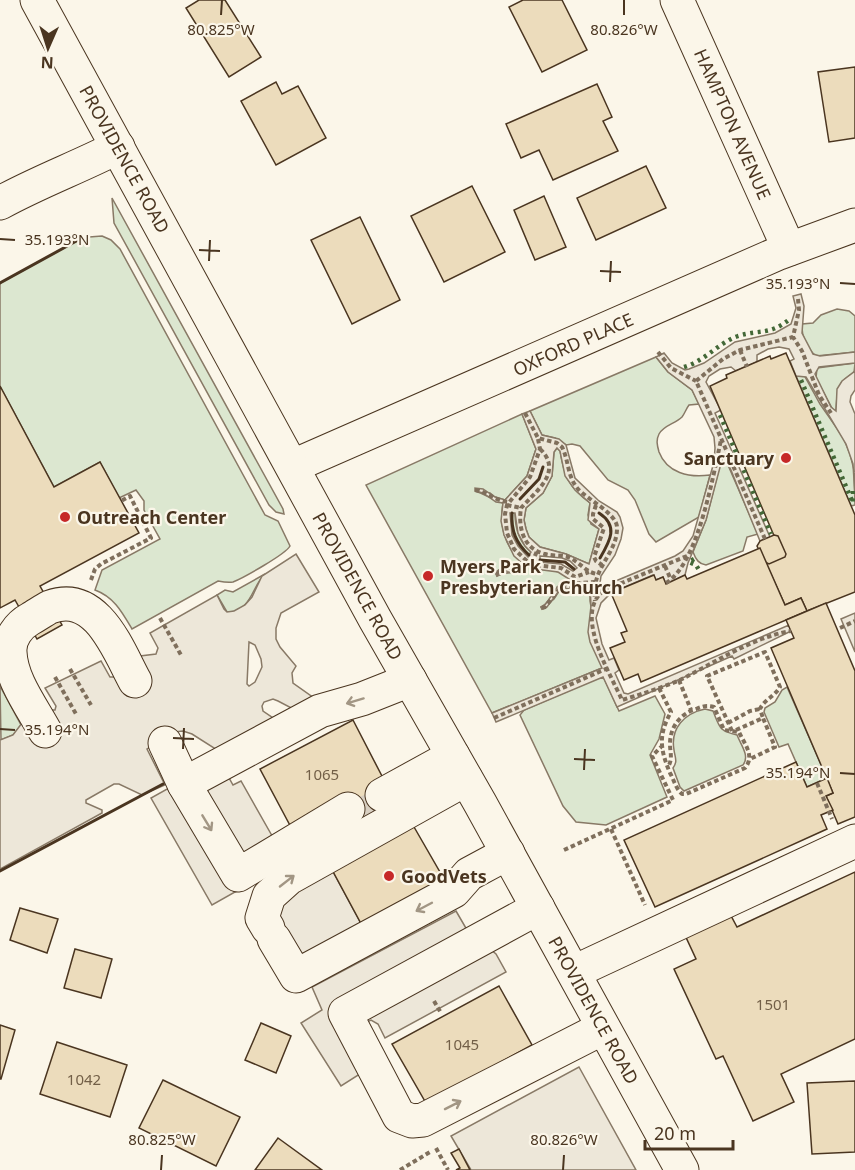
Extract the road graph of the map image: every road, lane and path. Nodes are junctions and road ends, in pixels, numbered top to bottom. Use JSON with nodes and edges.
{"nodes":[{"id":1,"x":37,"y":0,"type":"edge"},
{"id":2,"x":677,"y":0,"type":"edge"},
{"id":3,"x":118,"y":147,"type":"junction"},
{"id":4,"x":0,"y":203,"type":"edge"},
{"id":5,"x":855,"y":225,"type":"edge"},
{"id":6,"x":789,"y":249,"type":"junction"},
{"id":7,"x":798,"y":299,"type":"dead end"},
{"id":8,"x":793,"y":337,"type":"junction"},
{"id":9,"x":740,"y":350,"type":"junction"},
{"id":10,"x":658,"y":352,"type":"dead end"},
{"id":11,"x":747,"y":367,"type":"dead end"},
{"id":12,"x":696,"y":381,"type":"junction"},
{"id":13,"x":525,"y":413,"type":"dead end"},
{"id":14,"x":831,"y":413,"type":"dead end"},
{"id":15,"x":538,"y":438,"type":"junction"},
{"id":16,"x":721,"y":440,"type":"junction"},
{"id":17,"x":540,"y":449,"type":"junction"},
{"id":18,"x":293,"y":466,"type":"junction"},
{"id":19,"x":475,"y":490,"type":"dead end"},
{"id":20,"x":121,"y":501,"type":"dead end"},
{"id":21,"x":508,"y":503,"type":"junction"},
{"id":22,"x":596,"y":505,"type":"junction"},
{"id":23,"x":521,"y":508,"type":"junction"},
{"id":24,"x":765,"y":539,"type":"dead end"},
{"id":25,"x":537,"y":552,"type":"junction"},
{"id":26,"x":687,"y":556,"type":"junction"},
{"id":27,"x":530,"y":563,"type":"junction"},
{"id":28,"x":602,"y":565,"type":"junction"},
{"id":29,"x":665,"y":566,"type":"junction"},
{"id":30,"x":590,"y":572,"type":"junction"},
{"id":31,"x":496,"y":574,"type":"dead end"},
{"id":32,"x":597,"y":574,"type":"junction"},
{"id":33,"x":671,"y":580,"type":"junction"},
{"id":34,"x":595,"y":582,"type":"junction"},
{"id":35,"x":666,"y":583,"type":"dead end"},
{"id":36,"x":90,"y":584,"type":"dead end"},
{"id":37,"x":595,"y":602,"type":"junction"},
{"id":38,"x":542,"y":608,"type":"dead end"},
{"id":39,"x":160,"y":618,"type":"dead end"},
{"id":40,"x":855,"y":621,"type":"edge"},
{"id":41,"x":840,"y":628,"type":"dead end"},
{"id":42,"x":791,"y":631,"type":"dead end"},
{"id":43,"x":181,"y":655,"type":"dead end"},
{"id":44,"x":608,"y":668,"type":"junction"},
{"id":45,"x":70,"y":669,"type":"dead end"},
{"id":46,"x":55,"y":677,"type":"dead end"},
{"id":47,"x":410,"y":680,"type":"junction"},
{"id":48,"x":679,"y":680,"type":"junction"},
{"id":49,"x":135,"y":681,"type":"dead end"},
{"id":50,"x":659,"y":688,"type":"junction"},
{"id":51,"x":91,"y":705,"type":"dead end"},
{"id":52,"x":760,"y":709,"type":"junction"},
{"id":53,"x":691,"y":710,"type":"junction"},
{"id":54,"x":76,"y":714,"type":"dead end"},
{"id":55,"x":494,"y":718,"type":"dead end"},
{"id":56,"x":763,"y":718,"type":"junction"},
{"id":57,"x":728,"y":723,"type":"junction"},
{"id":58,"x":45,"y":731,"type":"dead end"},
{"id":59,"x":733,"y":731,"type":"junction"},
{"id":60,"x":165,"y":743,"type":"dead end"},
{"id":61,"x":661,"y":747,"type":"junction"},
{"id":62,"x":750,"y":759,"type":"junction"},
{"id":63,"x":668,"y":766,"type":"junction"},
{"id":64,"x":460,"y":767,"type":"junction"},
{"id":65,"x":817,"y":783,"type":"dead end"},
{"id":66,"x":183,"y":784,"type":"junction"},
{"id":67,"x":385,"y":799,"type":"tunnel mouth"},
{"id":68,"x":350,"y":814,"type":"tunnel mouth"},
{"id":69,"x":611,"y":829,"type":"junction"},
{"id":70,"x":844,"y":832,"type":"edge"},
{"id":71,"x":564,"y":850,"type":"dead end"},
{"id":72,"x":508,"y":853,"type":"junction"},
{"id":73,"x":855,"y":860,"type":"edge"},
{"id":74,"x":538,"y":908,"type":"junction"},
{"id":75,"x":658,"y":933,"type":"junction"},
{"id":76,"x":578,"y":980,"type":"junction"},
{"id":77,"x":603,"y":1028,"type":"junction"},
{"id":78,"x":400,"y":1170,"type":"edge"},
{"id":79,"x":448,"y":1170,"type":"edge"},
{"id":80,"x":682,"y":1170,"type":"edge"}],
"edges":[{"from":1,"to":3,"type":"main road","name":"PROVIDENCE ROAD"},
{"from":2,"to":6,"type":"main road","name":"HAMPTON AVENUE"},
{"from":3,"to":4,"type":"main road"},
{"from":3,"to":18,"type":"main road","name":"PROVIDENCE ROAD"},
{"from":5,"to":6,"type":"main road","name":"OXFORD PLACE"},
{"from":6,"to":18,"type":"main road","name":"OXFORD PLACE"},
{"from":7,"to":8,"type":"path"},
{"from":8,"to":9,"type":"path"},
{"from":8,"to":14,"type":"path"},
{"from":9,"to":11,"type":"path"},
{"from":9,"to":12,"type":"path"},
{"from":10,"to":12,"type":"path"},
{"from":12,"to":16,"type":"path"},
{"from":13,"to":15,"type":"path"},
{"from":15,"to":17,"type":"path"},
{"from":15,"to":22,"type":"path"},
{"from":16,"to":24,"type":"path"},
{"from":16,"to":26,"type":"path"},
{"from":17,"to":21,"type":"path"},
{"from":17,"to":23,"type":"path"},
{"from":18,"to":47,"type":"main road","name":"PROVIDENCE ROAD"},
{"from":19,"to":21,"type":"path"},
{"from":20,"to":36,"type":"path"},
{"from":21,"to":23,"type":"path"},
{"from":21,"to":27,"type":"path"},
{"from":22,"to":28,"type":"path"},
{"from":22,"to":28,"type":"path"},
{"from":23,"to":25,"type":"path"},
{"from":25,"to":27,"type":"path"},
{"from":25,"to":30,"type":"path"},
{"from":26,"to":29,"type":"path"},
{"from":26,"to":33,"type":"path"},
{"from":27,"to":30,"type":"path"},
{"from":27,"to":31,"type":"path"},
{"from":28,"to":32,"type":"path"},
{"from":29,"to":33,"type":"path"},
{"from":29,"to":37,"type":"path"},
{"from":30,"to":32,"type":"path"},
{"from":32,"to":34,"type":"path"},
{"from":33,"to":35,"type":"path"},
{"from":34,"to":37,"type":"path"},
{"from":34,"to":38,"type":"path"},
{"from":37,"to":44,"type":"path"},
{"from":39,"to":43,"type":"path"},
{"from":40,"to":41,"type":"path"},
{"from":42,"to":48,"type":"path"},
{"from":44,"to":50,"type":"path"},
{"from":44,"to":55,"type":"path"},
{"from":45,"to":51,"type":"path"},
{"from":46,"to":54,"type":"path"},
{"from":47,"to":64,"type":"main road","name":"PROVIDENCE ROAD"},
{"from":47,"to":66,"type":"main road","one_way":true},
{"from":48,"to":50,"type":"path"},
{"from":48,"to":53,"type":"path"},
{"from":49,"to":58,"type":"main road"},
{"from":50,"to":61,"type":"path"},
{"from":52,"to":56,"type":"path"},
{"from":52,"to":57,"type":"path"},
{"from":52,"to":57,"type":"path"},
{"from":53,"to":59,"type":"path"},
{"from":53,"to":63,"type":"path"},
{"from":56,"to":59,"type":"path"},
{"from":56,"to":62,"type":"path"},
{"from":57,"to":59,"type":"path"},
{"from":59,"to":62,"type":"path"},
{"from":60,"to":66,"type":"main road"},
{"from":61,"to":63,"type":"path"},
{"from":61,"to":69,"type":"path"},
{"from":62,"to":63,"type":"path"},
{"from":64,"to":67,"type":"main road"},
{"from":64,"to":72,"type":"main road","name":"PROVIDENCE ROAD"},
{"from":72,"to":64,"type":"main road","one_way":true},
{"from":65,"to":70,"type":"path"},
{"from":66,"to":68,"type":"main road","one_way":true},
{"from":69,"to":71,"type":"path"},
{"from":69,"to":75,"type":"path"},
{"from":70,"to":75,"type":"main road"},
{"from":72,"to":74,"type":"main road","name":"PROVIDENCE ROAD"},
{"from":73,"to":76,"type":"main road"},
{"from":74,"to":76,"type":"main road","name":"PROVIDENCE ROAD"},
{"from":74,"to":77,"type":"main road","one_way":true},
{"from":75,"to":76,"type":"main road"},
{"from":76,"to":77,"type":"main road","name":"PROVIDENCE ROAD"},
{"from":77,"to":80,"type":"main road","name":"PROVIDENCE ROAD"},
{"from":78,"to":79,"type":"path"}]}
